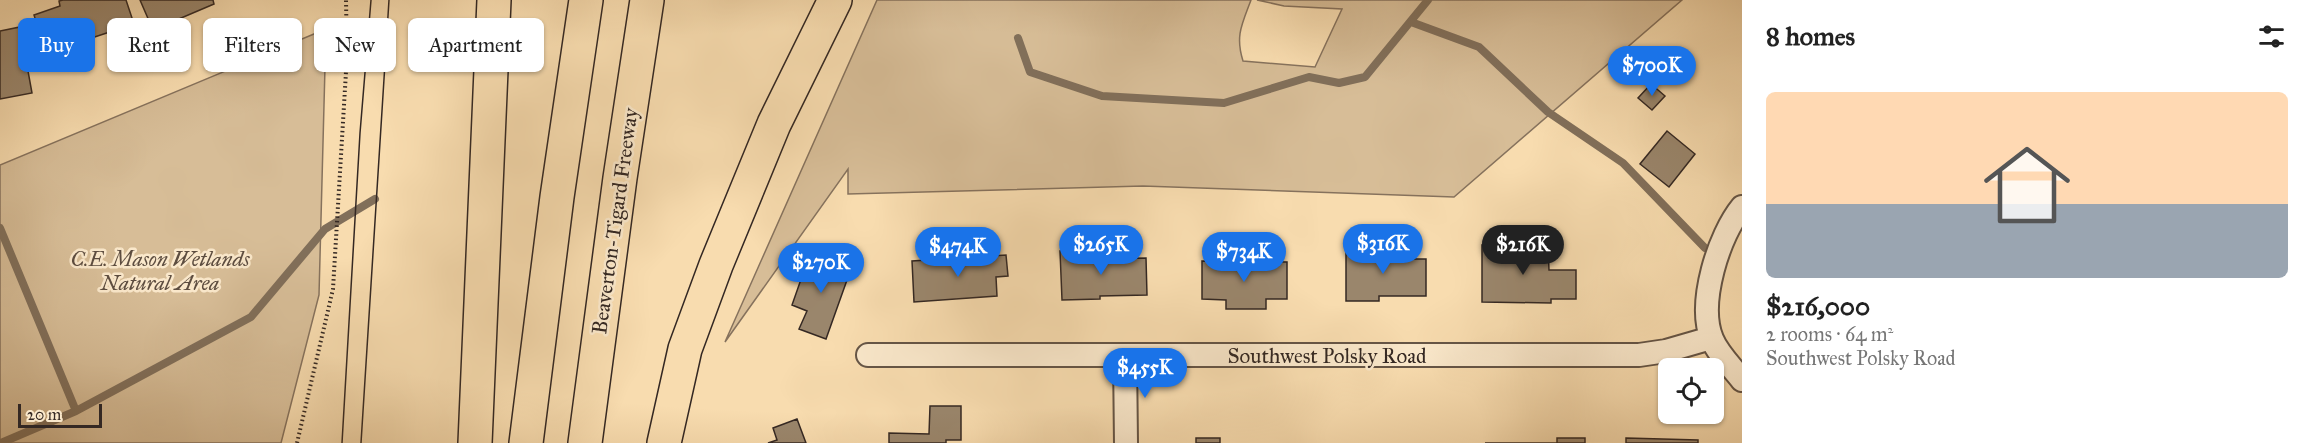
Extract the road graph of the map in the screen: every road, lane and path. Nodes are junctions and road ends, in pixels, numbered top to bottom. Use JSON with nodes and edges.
{"nodes":[{"id":1,"x":346,"y":0,"type":"edge"},
{"id":2,"x":494,"y":0,"type":"edge"},
{"id":3,"x":586,"y":0,"type":"edge"},
{"id":4,"x":647,"y":0,"type":"edge"},
{"id":5,"x":835,"y":0,"type":"edge"},
{"id":6,"x":1742,"y":207,"type":"edge"},
{"id":7,"x":1711,"y":338,"type":"junction"},
{"id":8,"x":868,"y":355,"type":"dead end"},
{"id":9,"x":1125,"y":356,"type":"junction"},
{"id":10,"x":1742,"y":380,"type":"edge"},
{"id":11,"x":297,"y":443,"type":"edge"},
{"id":12,"x":475,"y":443,"type":"edge"},
{"id":13,"x":526,"y":443,"type":"edge"},
{"id":14,"x":585,"y":443,"type":"edge"},
{"id":15,"x":664,"y":443,"type":"edge"},
{"id":16,"x":1126,"y":443,"type":"edge"}],
"edges":[{"from":1,"to":11,"type":"path"},
{"from":2,"to":12,"type":"highway"},
{"from":3,"to":13,"type":"highway"},
{"from":4,"to":14,"type":"highway","name":"Beaverton-Tigard Freeway"},
{"from":5,"to":15,"type":"highway"},
{"from":6,"to":7,"type":"street"},
{"from":7,"to":9,"type":"street","name":"Southwest Polsky Road"},
{"from":7,"to":10,"type":"street"},
{"from":8,"to":9,"type":"street","name":"Southwest Polsky Road"},
{"from":9,"to":16,"type":"street"}]}
